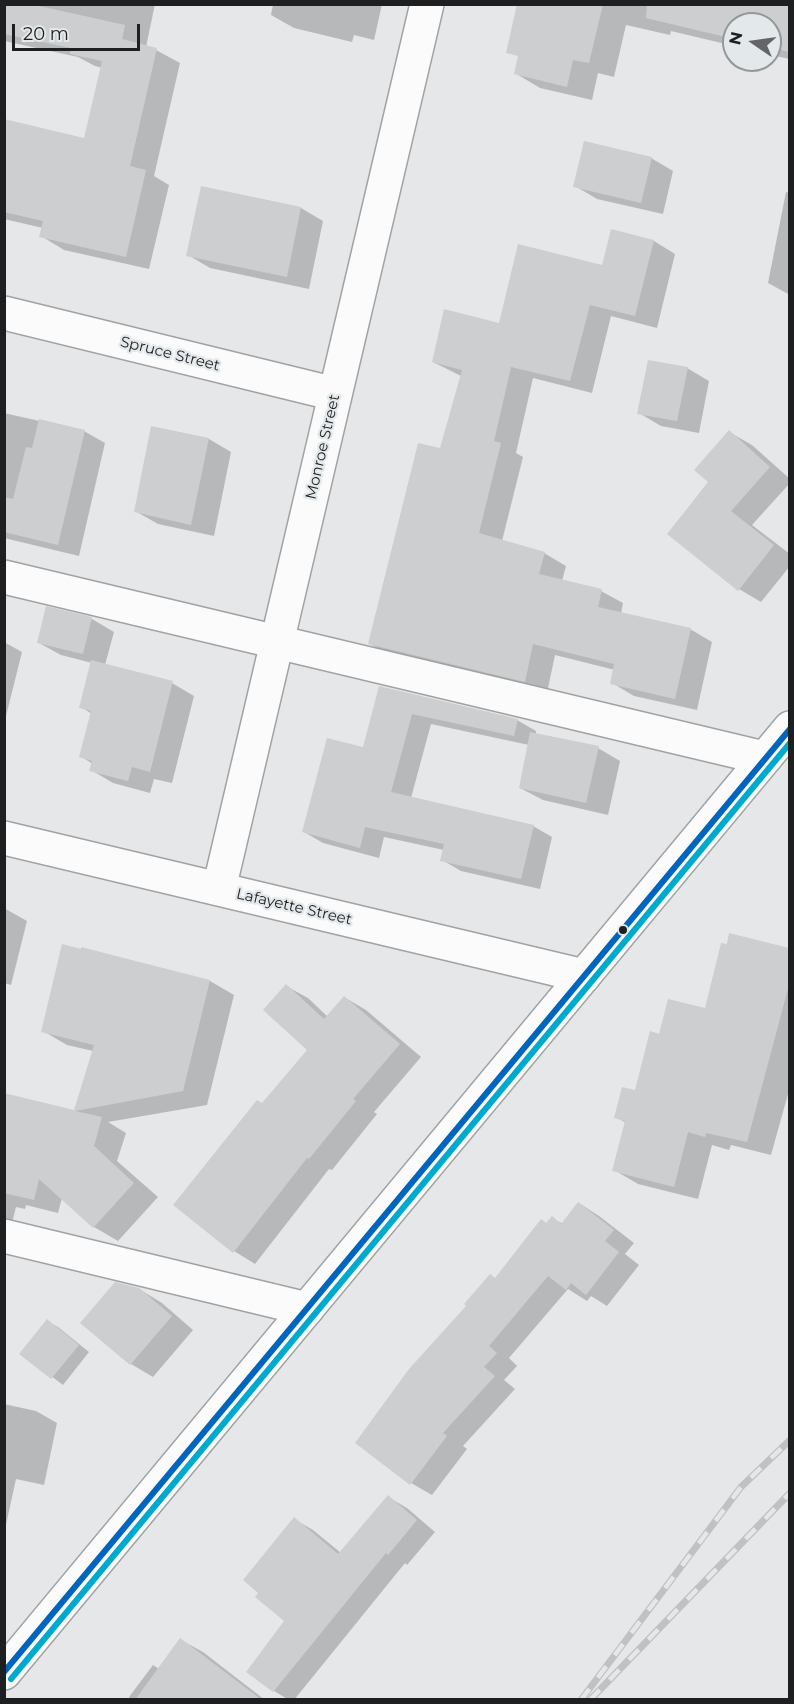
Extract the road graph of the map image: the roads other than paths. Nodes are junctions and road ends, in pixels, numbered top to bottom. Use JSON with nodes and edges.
{"nodes":[{"id":1,"x":427,"y":4,"type":"edge"},
{"id":2,"x":4,"y":314,"type":"edge"},
{"id":3,"x":336,"y":394,"type":"junction"},
{"id":4,"x":4,"y":577,"type":"edge"},
{"id":5,"x":277,"y":642,"type":"junction"},
{"id":6,"x":789,"y":728,"type":"edge"},
{"id":7,"x":764,"y":758,"type":"junction"},
{"id":8,"x":4,"y":838,"type":"edge"},
{"id":9,"x":219,"y":889,"type":"junction"},
{"id":10,"x":584,"y":976,"type":"junction"},
{"id":11,"x":4,"y":1236,"type":"edge"},
{"id":12,"x":307,"y":1309,"type":"junction"},
{"id":13,"x":4,"y":1673,"type":"edge"}],
"edges":[{"from":1,"to":3,"type":"street","name":"Monroe Street"},
{"from":2,"to":3,"type":"street","name":"Spruce Street"},
{"from":3,"to":5,"type":"street","name":"Monroe Street"},
{"from":4,"to":5,"type":"street"},
{"from":5,"to":7,"type":"street"},
{"from":5,"to":9,"type":"street","name":"Monroe Street"},
{"from":6,"to":7,"type":"street"},
{"from":7,"to":10,"type":"street"},
{"from":8,"to":9,"type":"street","name":"Lafayette Street"},
{"from":9,"to":10,"type":"street","name":"Lafayette Street"},
{"from":10,"to":12,"type":"street"},
{"from":11,"to":12,"type":"street"},
{"from":12,"to":13,"type":"street"}]}
